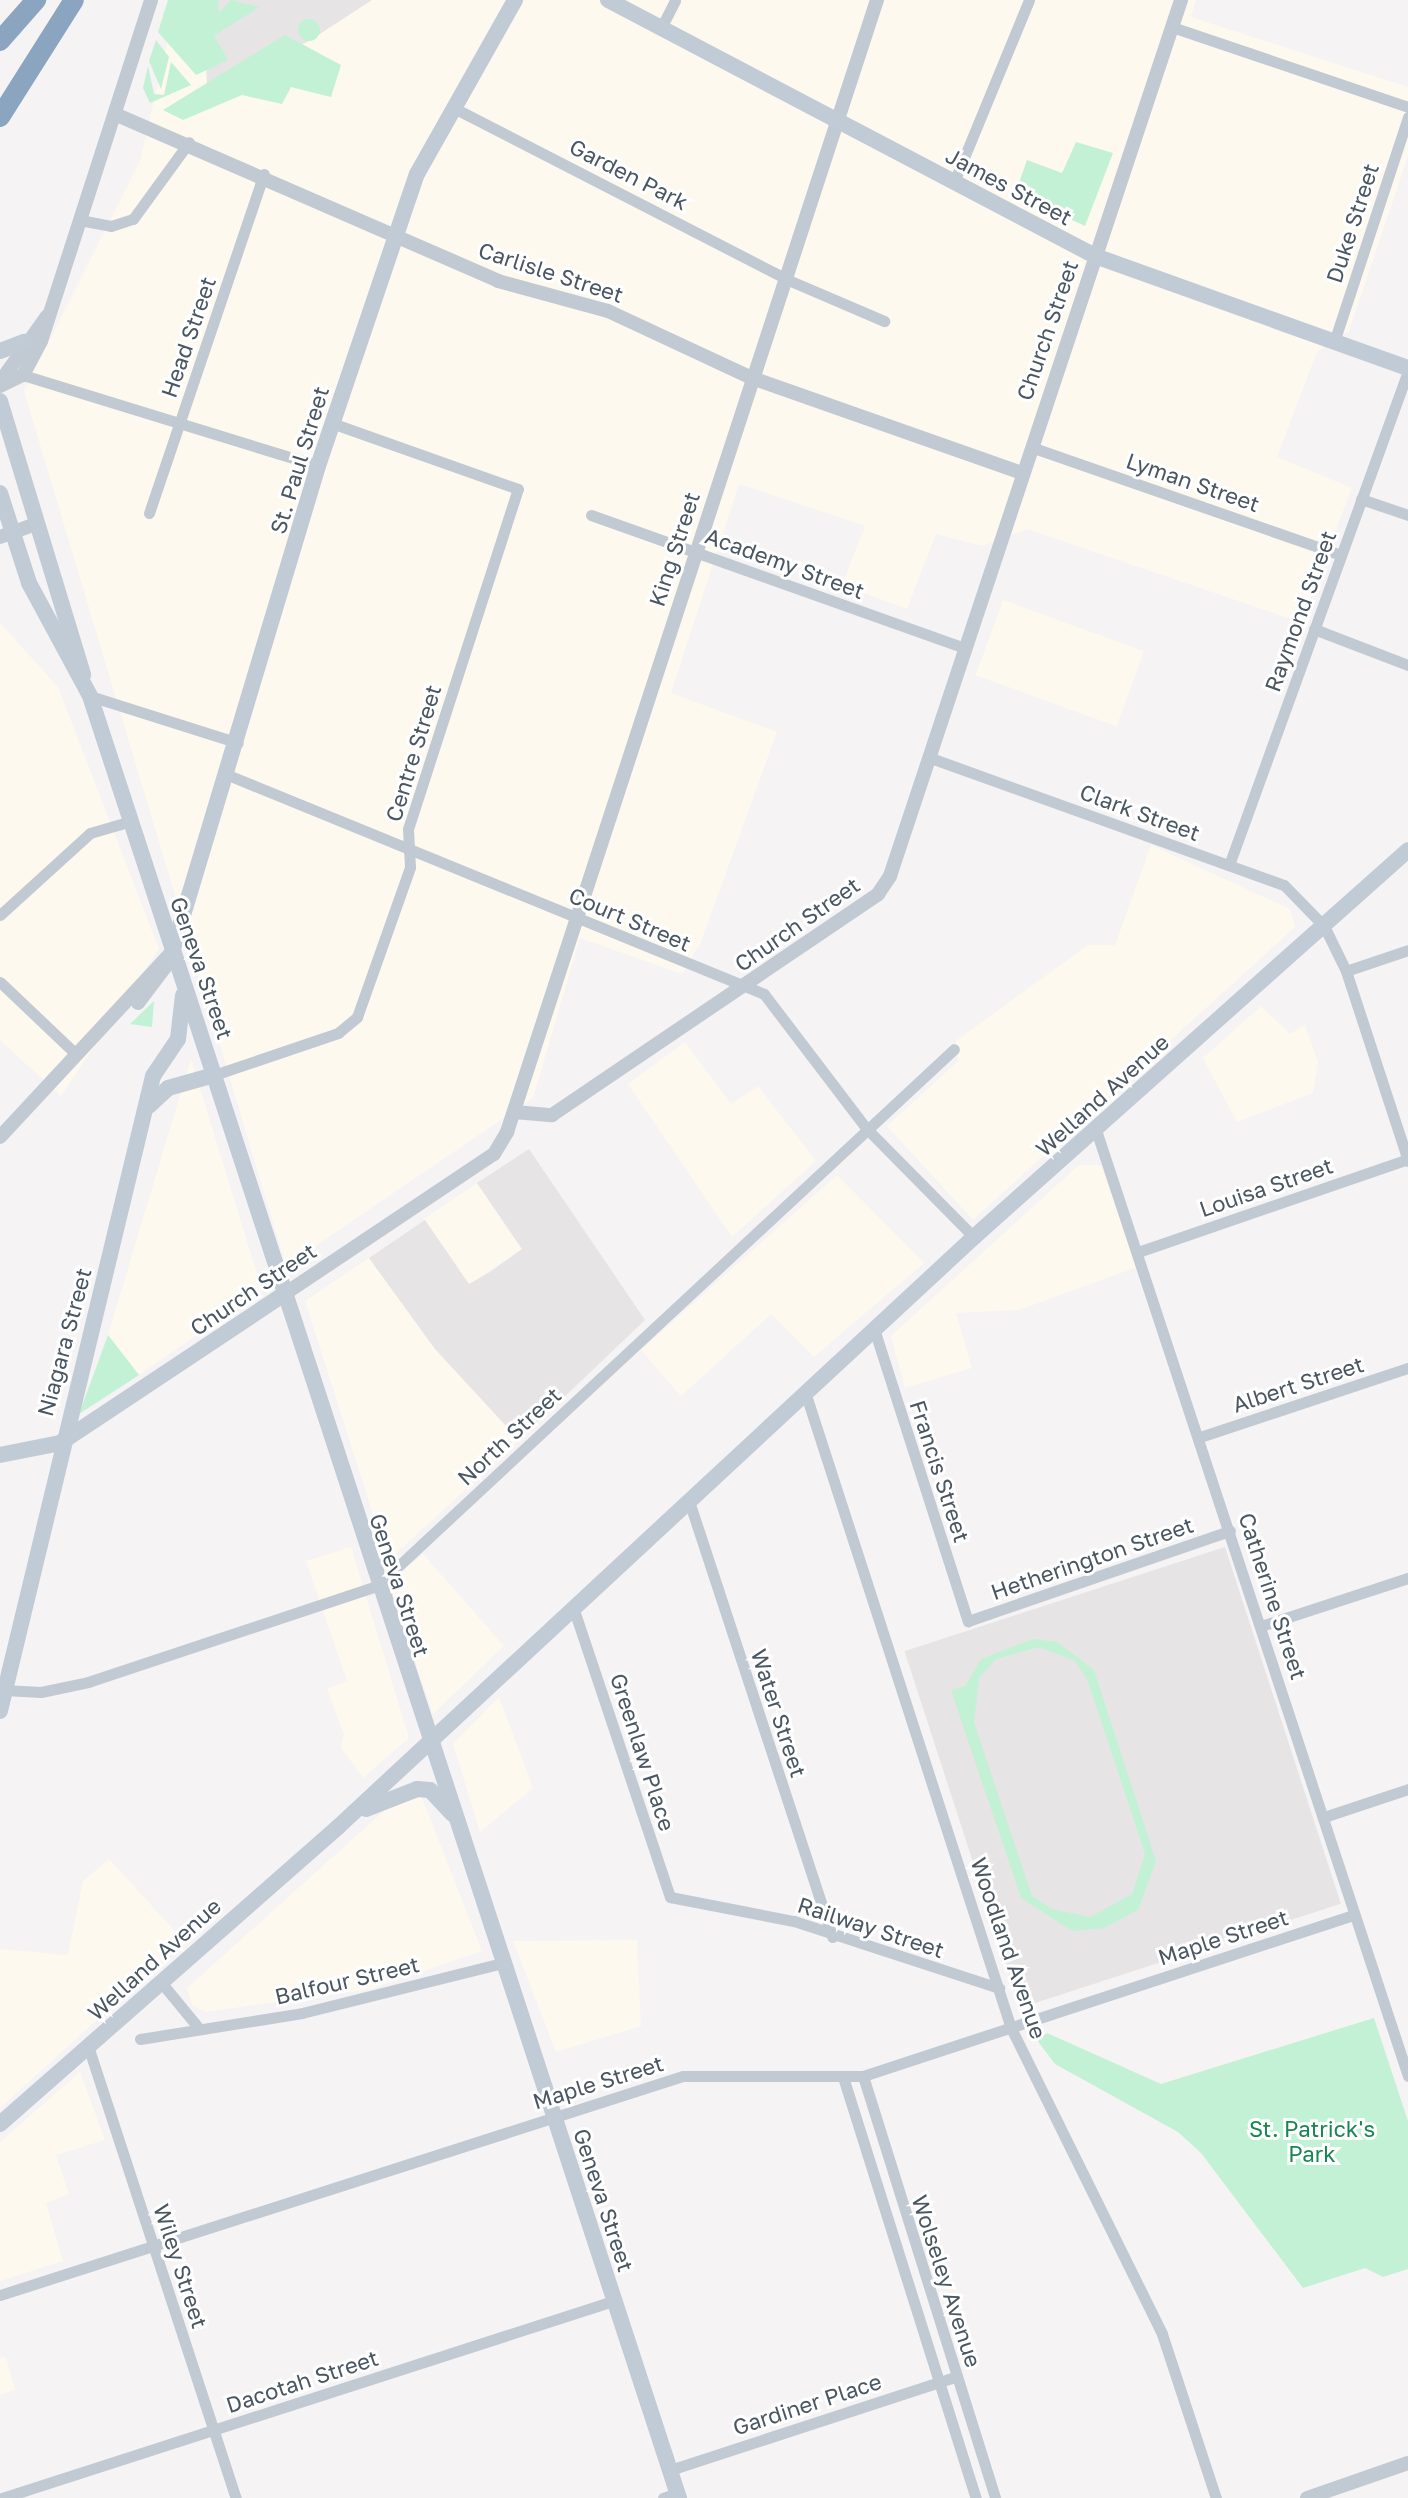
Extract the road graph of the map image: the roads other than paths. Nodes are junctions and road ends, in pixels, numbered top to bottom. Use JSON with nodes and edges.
{"nodes":[{"id":1,"x":36,"y":0,"type":"edge"},
{"id":2,"x":74,"y":0,"type":"edge"},
{"id":3,"x":151,"y":0,"type":"edge"},
{"id":4,"x":515,"y":0,"type":"edge"},
{"id":5,"x":608,"y":0,"type":"edge"},
{"id":6,"x":675,"y":0,"type":"edge"},
{"id":7,"x":877,"y":0,"type":"edge"},
{"id":8,"x":1029,"y":0,"type":"edge"},
{"id":9,"x":1181,"y":0,"type":"edge"},
{"id":10,"x":1172,"y":27,"type":"junction"},
{"id":11,"x":661,"y":28,"type":"junction"},
{"id":12,"x":3,"y":38,"type":"edge"},
{"id":13,"x":452,"y":107,"type":"junction"},
{"id":14,"x":1408,"y":107,"type":"edge"},
{"id":15,"x":117,"y":115,"type":"junction"},
{"id":16,"x":0,"y":117,"type":"edge"},
{"id":17,"x":1408,"y":117,"type":"edge"},
{"id":18,"x":837,"y":120,"type":"junction"},
{"id":19,"x":189,"y":142,"type":"junction"},
{"id":20,"x":264,"y":174,"type":"junction"},
{"id":21,"x":954,"y":182,"type":"junction"},
{"id":22,"x":85,"y":221,"type":"junction"},
{"id":23,"x":395,"y":237,"type":"junction"},
{"id":24,"x":1095,"y":256,"type":"junction"},
{"id":25,"x":786,"y":279,"type":"junction"},
{"id":26,"x":53,"y":310,"type":"junction"},
{"id":27,"x":884,"y":321,"type":"dead end"},
{"id":28,"x":24,"y":342,"type":"junction"},
{"id":29,"x":1334,"y":342,"type":"junction"},
{"id":30,"x":0,"y":351,"type":"edge"},
{"id":31,"x":1408,"y":370,"type":"edge"},
{"id":32,"x":23,"y":375,"type":"junction"},
{"id":33,"x":752,"y":378,"type":"junction"},
{"id":34,"x":0,"y":384,"type":"edge"},
{"id":35,"x":0,"y":401,"type":"edge"},
{"id":36,"x":332,"y":423,"type":"junction"},
{"id":37,"x":179,"y":424,"type":"junction"},
{"id":38,"x":1031,"y":447,"type":"junction"},
{"id":39,"x":318,"y":466,"type":"junction"},
{"id":40,"x":1022,"y":473,"type":"junction"},
{"id":41,"x":0,"y":493,"type":"edge"},
{"id":42,"x":1361,"y":499,"type":"junction"},
{"id":43,"x":149,"y":513,"type":"dead end"},
{"id":44,"x":591,"y":515,"type":"dead end"},
{"id":45,"x":1408,"y":515,"type":"edge"},
{"id":46,"x":36,"y":524,"type":"junction"},
{"id":47,"x":6,"y":535,"type":"edge"},
{"id":48,"x":697,"y":552,"type":"junction"},
{"id":49,"x":1341,"y":555,"type":"junction"},
{"id":50,"x":1314,"y":629,"type":"junction"},
{"id":51,"x":965,"y":648,"type":"junction"},
{"id":52,"x":1408,"y":665,"type":"edge"},
{"id":53,"x":88,"y":690,"type":"junction"},
{"id":54,"x":238,"y":743,"type":"junction"},
{"id":55,"x":928,"y":757,"type":"junction"},
{"id":56,"x":228,"y":775,"type":"junction"},
{"id":57,"x":131,"y":821,"type":"junction"},
{"id":58,"x":410,"y":848,"type":"junction"},
{"id":59,"x":1408,"y":850,"type":"edge"},
{"id":60,"x":1229,"y":865,"type":"junction"},
{"id":61,"x":0,"y":915,"type":"edge"},
{"id":62,"x":578,"y":918,"type":"junction"},
{"id":63,"x":1324,"y":926,"type":"junction"},
{"id":64,"x":1408,"y":950,"type":"edge"},
{"id":65,"x":171,"y":953,"type":"junction"},
{"id":66,"x":1346,"y":971,"type":"junction"},
{"id":67,"x":0,"y":982,"type":"edge"},
{"id":68,"x":743,"y":989,"type":"junction"},
{"id":69,"x":183,"y":991,"type":"junction"},
{"id":70,"x":954,"y":1049,"type":"dead end"},
{"id":71,"x":77,"y":1055,"type":"junction"},
{"id":72,"x":214,"y":1075,"type":"junction"},
{"id":73,"x":147,"y":1112,"type":"junction"},
{"id":74,"x":514,"y":1112,"type":"junction"},
{"id":75,"x":867,"y":1129,"type":"junction"},
{"id":76,"x":1096,"y":1130,"type":"junction"},
{"id":77,"x":0,"y":1137,"type":"edge"},
{"id":78,"x":1408,"y":1160,"type":"edge"},
{"id":79,"x":974,"y":1237,"type":"junction"},
{"id":80,"x":1138,"y":1252,"type":"junction"},
{"id":81,"x":283,"y":1295,"type":"junction"},
{"id":82,"x":875,"y":1332,"type":"junction"},
{"id":83,"x":1408,"y":1368,"type":"edge"},
{"id":84,"x":806,"y":1395,"type":"junction"},
{"id":85,"x":1200,"y":1437,"type":"junction"},
{"id":86,"x":60,"y":1443,"type":"junction"},
{"id":87,"x":0,"y":1455,"type":"edge"},
{"id":88,"x":689,"y":1501,"type":"junction"},
{"id":89,"x":1230,"y":1531,"type":"junction"},
{"id":90,"x":1408,"y":1578,"type":"edge"},
{"id":91,"x":377,"y":1586,"type":"junction"},
{"id":92,"x":573,"y":1607,"type":"junction"},
{"id":93,"x":968,"y":1621,"type":"joint"},
{"id":94,"x":1261,"y":1626,"type":"junction"},
{"id":95,"x":4,"y":1690,"type":"junction"},
{"id":96,"x":0,"y":1711,"type":"edge"},
{"id":97,"x":428,"y":1738,"type":"junction"},
{"id":98,"x":1408,"y":1789,"type":"edge"},
{"id":99,"x":1324,"y":1817,"type":"junction"},
{"id":100,"x":457,"y":1819,"type":"junction"},
{"id":101,"x":338,"y":1827,"type":"junction"},
{"id":102,"x":681,"y":1903,"type":"joint"},
{"id":103,"x":1353,"y":1915,"type":"junction"},
{"id":104,"x":832,"y":1937,"type":"junction"},
{"id":105,"x":503,"y":1963,"type":"junction"},
{"id":106,"x":160,"y":1981,"type":"junction"},
{"id":107,"x":999,"y":1988,"type":"junction"},
{"id":108,"x":197,"y":2026,"type":"junction"},
{"id":109,"x":1011,"y":2028,"type":"junction"},
{"id":110,"x":140,"y":2039,"type":"dead end"},
{"id":111,"x":88,"y":2046,"type":"junction"},
{"id":112,"x":863,"y":2076,"type":"junction"},
{"id":113,"x":1408,"y":2076,"type":"edge"},
{"id":114,"x":843,"y":2077,"type":"junction"},
{"id":115,"x":555,"y":2116,"type":"junction"},
{"id":116,"x":0,"y":2124,"type":"edge"},
{"id":117,"x":153,"y":2247,"type":"junction"},
{"id":118,"x":0,"y":2295,"type":"edge"},
{"id":119,"x":613,"y":2301,"type":"junction"},
{"id":120,"x":957,"y":2376,"type":"junction"},
{"id":121,"x":941,"y":2380,"type":"junction"},
{"id":122,"x":214,"y":2431,"type":"junction"},
{"id":123,"x":1408,"y":2463,"type":"edge"},
{"id":124,"x":670,"y":2470,"type":"junction"},
{"id":125,"x":673,"y":2496,"type":"edge"},
{"id":126,"x":2,"y":2498,"type":"edge"},
{"id":127,"x":236,"y":2498,"type":"edge"},
{"id":128,"x":976,"y":2498,"type":"edge"},
{"id":129,"x":995,"y":2498,"type":"edge"},
{"id":130,"x":1216,"y":2498,"type":"edge"},
{"id":131,"x":1307,"y":2498,"type":"edge"}],
"edges":[{"from":1,"to":12,"type":"highway"},
{"from":2,"to":16,"type":"highway"},
{"from":3,"to":15,"type":"street"},
{"from":4,"to":13,"type":"main road","name":"St. Paul Street"},
{"from":5,"to":11,"type":"main road","name":"James Street"},
{"from":6,"to":11,"type":"street"},
{"from":7,"to":18,"type":"street","name":"King Street"},
{"from":8,"to":21,"type":"street"},
{"from":9,"to":10,"type":"street","name":"Church Street"},
{"from":10,"to":14,"type":"street"},
{"from":10,"to":24,"type":"street","name":"Church Street"},
{"from":11,"to":18,"type":"main road","name":"James Street"},
{"from":13,"to":23,"type":"main road","name":"St. Paul Street"},
{"from":13,"to":25,"type":"street","name":"Garden Park"},
{"from":15,"to":19,"type":"street","name":"Carlisle Street"},
{"from":15,"to":22,"type":"street"},
{"from":17,"to":29,"type":"street","name":"Duke Street"},
{"from":18,"to":21,"type":"main road","name":"James Street"},
{"from":18,"to":25,"type":"street","name":"King Street"},
{"from":19,"to":20,"type":"street","name":"Carlisle Street"},
{"from":19,"to":22,"type":"street"},
{"from":20,"to":23,"type":"street","name":"Carlisle Street"},
{"from":20,"to":37,"type":"street","name":"Head Street"},
{"from":21,"to":24,"type":"main road","name":"James Street"},
{"from":22,"to":26,"type":"street"},
{"from":23,"to":33,"type":"street","name":"Carlisle Street"},
{"from":23,"to":36,"type":"main road","name":"St. Paul Street"},
{"from":24,"to":29,"type":"main road","name":"James Street"},
{"from":24,"to":38,"type":"street","name":"Church Street"},
{"from":25,"to":27,"type":"street","name":"Garden Park"},
{"from":25,"to":33,"type":"street","name":"King Street"},
{"from":26,"to":28,"type":"street"},
{"from":26,"to":32,"type":"street"},
{"from":28,"to":30,"type":"main road"},
{"from":28,"to":34,"type":"street"},
{"from":29,"to":31,"type":"main road","name":"James Street"},
{"from":31,"to":42,"type":"street","name":"Raymond Street"},
{"from":32,"to":34,"type":"street"},
{"from":32,"to":37,"type":"street"},
{"from":33,"to":40,"type":"street","name":"Carlisle Street"},
{"from":33,"to":48,"type":"street","name":"King Street"},
{"from":35,"to":46,"type":"main road","name":"Geneva Street"},
{"from":36,"to":39,"type":"main road","name":"St. Paul Street"},
{"from":36,"to":58,"type":"street","name":"Centre Street"},
{"from":37,"to":39,"type":"street"},
{"from":37,"to":43,"type":"street","name":"Head Street"},
{"from":38,"to":40,"type":"street","name":"Church Street"},
{"from":38,"to":49,"type":"street","name":"Lyman Street"},
{"from":39,"to":54,"type":"main road","name":"St. Paul Street"},
{"from":40,"to":51,"type":"street","name":"Church Street"},
{"from":41,"to":47,"type":"main road","name":"Geneva Street"},
{"from":42,"to":45,"type":"street"},
{"from":42,"to":49,"type":"street","name":"Raymond Street"},
{"from":44,"to":48,"type":"street","name":"Academy Street"},
{"from":46,"to":47,"type":"street"},
{"from":46,"to":53,"type":"main road","name":"Geneva Street"},
{"from":47,"to":53,"type":"main road","name":"Geneva Street"},
{"from":48,"to":51,"type":"street","name":"Academy Street"},
{"from":48,"to":62,"type":"street","name":"King Street"},
{"from":49,"to":50,"type":"street","name":"Raymond Street"},
{"from":50,"to":52,"type":"street"},
{"from":50,"to":60,"type":"street","name":"Raymond Street"},
{"from":51,"to":55,"type":"street","name":"Church Street"},
{"from":53,"to":54,"type":"street"},
{"from":53,"to":57,"type":"main road","name":"Geneva Street"},
{"from":54,"to":56,"type":"main road","name":"St. Paul Street"},
{"from":55,"to":60,"type":"street","name":"Clark Street"},
{"from":55,"to":68,"type":"street","name":"Church Street"},
{"from":56,"to":58,"type":"street","name":"Court Street"},
{"from":56,"to":65,"type":"main road","name":"St. Paul Street"},
{"from":57,"to":61,"type":"street"},
{"from":57,"to":65,"type":"main road","name":"Geneva Street"},
{"from":58,"to":62,"type":"street","name":"Court Street"},
{"from":58,"to":72,"type":"street","name":"Centre Street"},
{"from":59,"to":63,"type":"main road","name":"Welland Avenue"},
{"from":60,"to":63,"type":"street","name":"Clark Street"},
{"from":62,"to":68,"type":"street","name":"Court Street"},
{"from":62,"to":74,"type":"street","name":"King Street"},
{"from":63,"to":66,"type":"street","name":"Clark Street"},
{"from":63,"to":76,"type":"main road","name":"Welland Avenue"},
{"from":64,"to":66,"type":"street"},
{"from":65,"to":69,"type":"main road","name":"Geneva Street"},
{"from":65,"to":71,"type":"street"},
{"from":66,"to":78,"type":"street","name":"Clark Street"},
{"from":67,"to":71,"type":"street"},
{"from":68,"to":74,"type":"street","name":"Church Street"},
{"from":68,"to":75,"type":"street","name":"Court Street"},
{"from":69,"to":72,"type":"main road","name":"Geneva Street"},
{"from":69,"to":73,"type":"main road","name":"Niagara Street"},
{"from":70,"to":75,"type":"street","name":"North Street"},
{"from":71,"to":77,"type":"street"},
{"from":72,"to":73,"type":"main road"},
{"from":72,"to":81,"type":"main road","name":"Geneva Street"},
{"from":73,"to":86,"type":"main road","name":"Niagara Street"},
{"from":74,"to":81,"type":"street","name":"Church Street"},
{"from":75,"to":79,"type":"street","name":"Court Street"},
{"from":75,"to":91,"type":"street","name":"North Street"},
{"from":76,"to":79,"type":"main road","name":"Welland Avenue"},
{"from":76,"to":80,"type":"street","name":"Catherine Street"},
{"from":78,"to":80,"type":"street","name":"Louisa Street"},
{"from":79,"to":82,"type":"main road","name":"Welland Avenue"},
{"from":80,"to":85,"type":"street","name":"Catherine Street"},
{"from":81,"to":86,"type":"main road","name":"Church Street"},
{"from":81,"to":91,"type":"main road","name":"Geneva Street"},
{"from":82,"to":84,"type":"main road","name":"Welland Avenue"},
{"from":82,"to":93,"type":"street","name":"Francis Street"},
{"from":83,"to":85,"type":"street","name":"Albert Street"},
{"from":84,"to":88,"type":"main road","name":"Welland Avenue"},
{"from":84,"to":107,"type":"street","name":"Woodland Avenue"},
{"from":85,"to":89,"type":"street","name":"Catherine Street"},
{"from":86,"to":87,"type":"main road","name":"Church Street"},
{"from":86,"to":95,"type":"main road","name":"Niagara Street"},
{"from":88,"to":92,"type":"main road","name":"Welland Avenue"},
{"from":88,"to":104,"type":"street","name":"Water Street"},
{"from":89,"to":93,"type":"street","name":"Hetherington Street"},
{"from":89,"to":94,"type":"street","name":"Catherine Street"},
{"from":90,"to":94,"type":"street"},
{"from":91,"to":95,"type":"street","name":"North Street"},
{"from":91,"to":97,"type":"main road","name":"Geneva Street"},
{"from":92,"to":97,"type":"main road","name":"Welland Avenue"},
{"from":92,"to":102,"type":"street","name":"Greenlaw Place"},
{"from":94,"to":99,"type":"street","name":"Catherine Street"},
{"from":95,"to":96,"type":"main road","name":"Niagara Street"},
{"from":97,"to":100,"type":"main road","name":"Geneva Street"},
{"from":97,"to":101,"type":"main road","name":"Welland Avenue"},
{"from":98,"to":99,"type":"street"},
{"from":99,"to":103,"type":"street","name":"Catherine Street"},
{"from":100,"to":101,"type":"main road"},
{"from":100,"to":105,"type":"main road","name":"Geneva Street"},
{"from":101,"to":106,"type":"main road","name":"Welland Avenue"},
{"from":102,"to":104,"type":"street","name":"Railway Street"},
{"from":103,"to":109,"type":"street","name":"Maple Street"},
{"from":103,"to":113,"type":"street","name":"Catherine Street"},
{"from":104,"to":107,"type":"street","name":"Railway Street"},
{"from":105,"to":108,"type":"street","name":"Balfour Street"},
{"from":105,"to":115,"type":"main road","name":"Geneva Street"},
{"from":106,"to":108,"type":"street"},
{"from":106,"to":111,"type":"main road","name":"Welland Avenue"},
{"from":107,"to":109,"type":"street","name":"Woodland Avenue"},
{"from":108,"to":110,"type":"street","name":"Balfour Street"},
{"from":109,"to":112,"type":"street","name":"Maple Street"},
{"from":109,"to":130,"type":"street","name":"Woodland Avenue"},
{"from":111,"to":116,"type":"main road","name":"Welland Avenue"},
{"from":111,"to":117,"type":"street","name":"Wiley Street"},
{"from":112,"to":114,"type":"street","name":"Maple Street"},
{"from":112,"to":120,"type":"street","name":"Wolseley Avenue"},
{"from":114,"to":115,"type":"street","name":"Maple Street"},
{"from":114,"to":121,"type":"street","name":"Wolseley Avenue"},
{"from":115,"to":117,"type":"street","name":"Maple Street"},
{"from":115,"to":119,"type":"main road","name":"Geneva Street"},
{"from":117,"to":118,"type":"street","name":"Maple Street"},
{"from":117,"to":122,"type":"street","name":"Wiley Street"},
{"from":119,"to":122,"type":"street","name":"Dacotah Street"},
{"from":119,"to":124,"type":"main road","name":"Geneva Street"},
{"from":120,"to":121,"type":"street","name":"Gardiner Place"},
{"from":120,"to":129,"type":"street","name":"Wolseley Avenue"},
{"from":121,"to":124,"type":"street","name":"Gardiner Place"},
{"from":121,"to":128,"type":"street","name":"Wolseley Avenue"},
{"from":122,"to":126,"type":"street","name":"Dacotah Street"},
{"from":122,"to":127,"type":"street","name":"Wiley Street"},
{"from":123,"to":131,"type":"street"},
{"from":124,"to":125,"type":"main road","name":"Geneva Street"}]}
